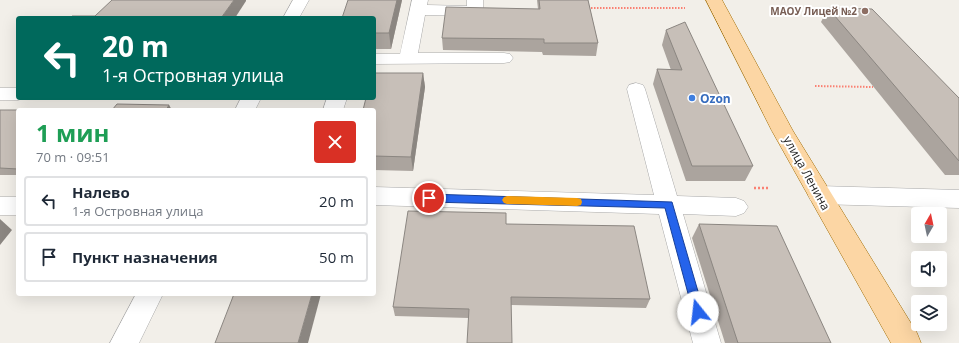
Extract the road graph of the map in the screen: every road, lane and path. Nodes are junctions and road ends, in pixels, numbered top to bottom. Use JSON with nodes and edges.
{"nodes":[{"id":1,"x":301,"y":0,"type":"edge"},
{"id":2,"x":475,"y":0,"type":"edge"},
{"id":3,"x":714,"y":0,"type":"edge"},
{"id":4,"x":419,"y":5,"type":"edge"},
{"id":5,"x":585,"y":8,"type":"edge"},
{"id":6,"x":685,"y":8,"type":"dead end"},
{"id":7,"x":293,"y":16,"type":"edge"},
{"id":8,"x":504,"y":58,"type":"dead end"},
{"id":9,"x":376,"y":59,"type":"edge"},
{"id":10,"x":408,"y":59,"type":"junction"},
{"id":11,"x":815,"y":86,"type":"dead end"},
{"id":12,"x":873,"y":86,"type":"dead end"},
{"id":13,"x":636,"y":89,"type":"dead end"},
{"id":14,"x":0,"y":94,"type":"edge"},
{"id":15,"x":16,"y":94,"type":"edge"},
{"id":16,"x":819,"y":195,"type":"junction"},
{"id":17,"x":376,"y":196,"type":"edge"},
{"id":18,"x":959,"y":199,"type":"edge"},
{"id":19,"x":668,"y":204,"type":"junction"},
{"id":20,"x":0,"y":206,"type":"edge"},
{"id":21,"x":16,"y":206,"type":"edge"},
{"id":22,"x":736,"y":207,"type":"dead end"},
{"id":23,"x":149,"y":296,"type":"edge"},
{"id":24,"x":124,"y":343,"type":"edge"},
{"id":25,"x":707,"y":343,"type":"edge"},
{"id":26,"x":907,"y":343,"type":"edge"}],
"edges":[{"from":1,"to":7,"type":"street"},
{"from":2,"to":4,"type":"street"},
{"from":3,"to":16,"type":"main road","name":"улица Ленина"},
{"from":4,"to":10,"type":"street"},
{"from":5,"to":6,"type":"path"},
{"from":8,"to":10,"type":"street"},
{"from":9,"to":10,"type":"street"},
{"from":11,"to":12,"type":"path"},
{"from":13,"to":19,"type":"street"},
{"from":14,"to":15,"type":"street"},
{"from":16,"to":18,"type":"street"},
{"from":16,"to":26,"type":"main road","name":"улица Ленина"},
{"from":17,"to":19,"type":"street"},
{"from":19,"to":22,"type":"street"},
{"from":19,"to":25,"type":"street"},
{"from":20,"to":21,"type":"street"},
{"from":23,"to":24,"type":"street"}]}
